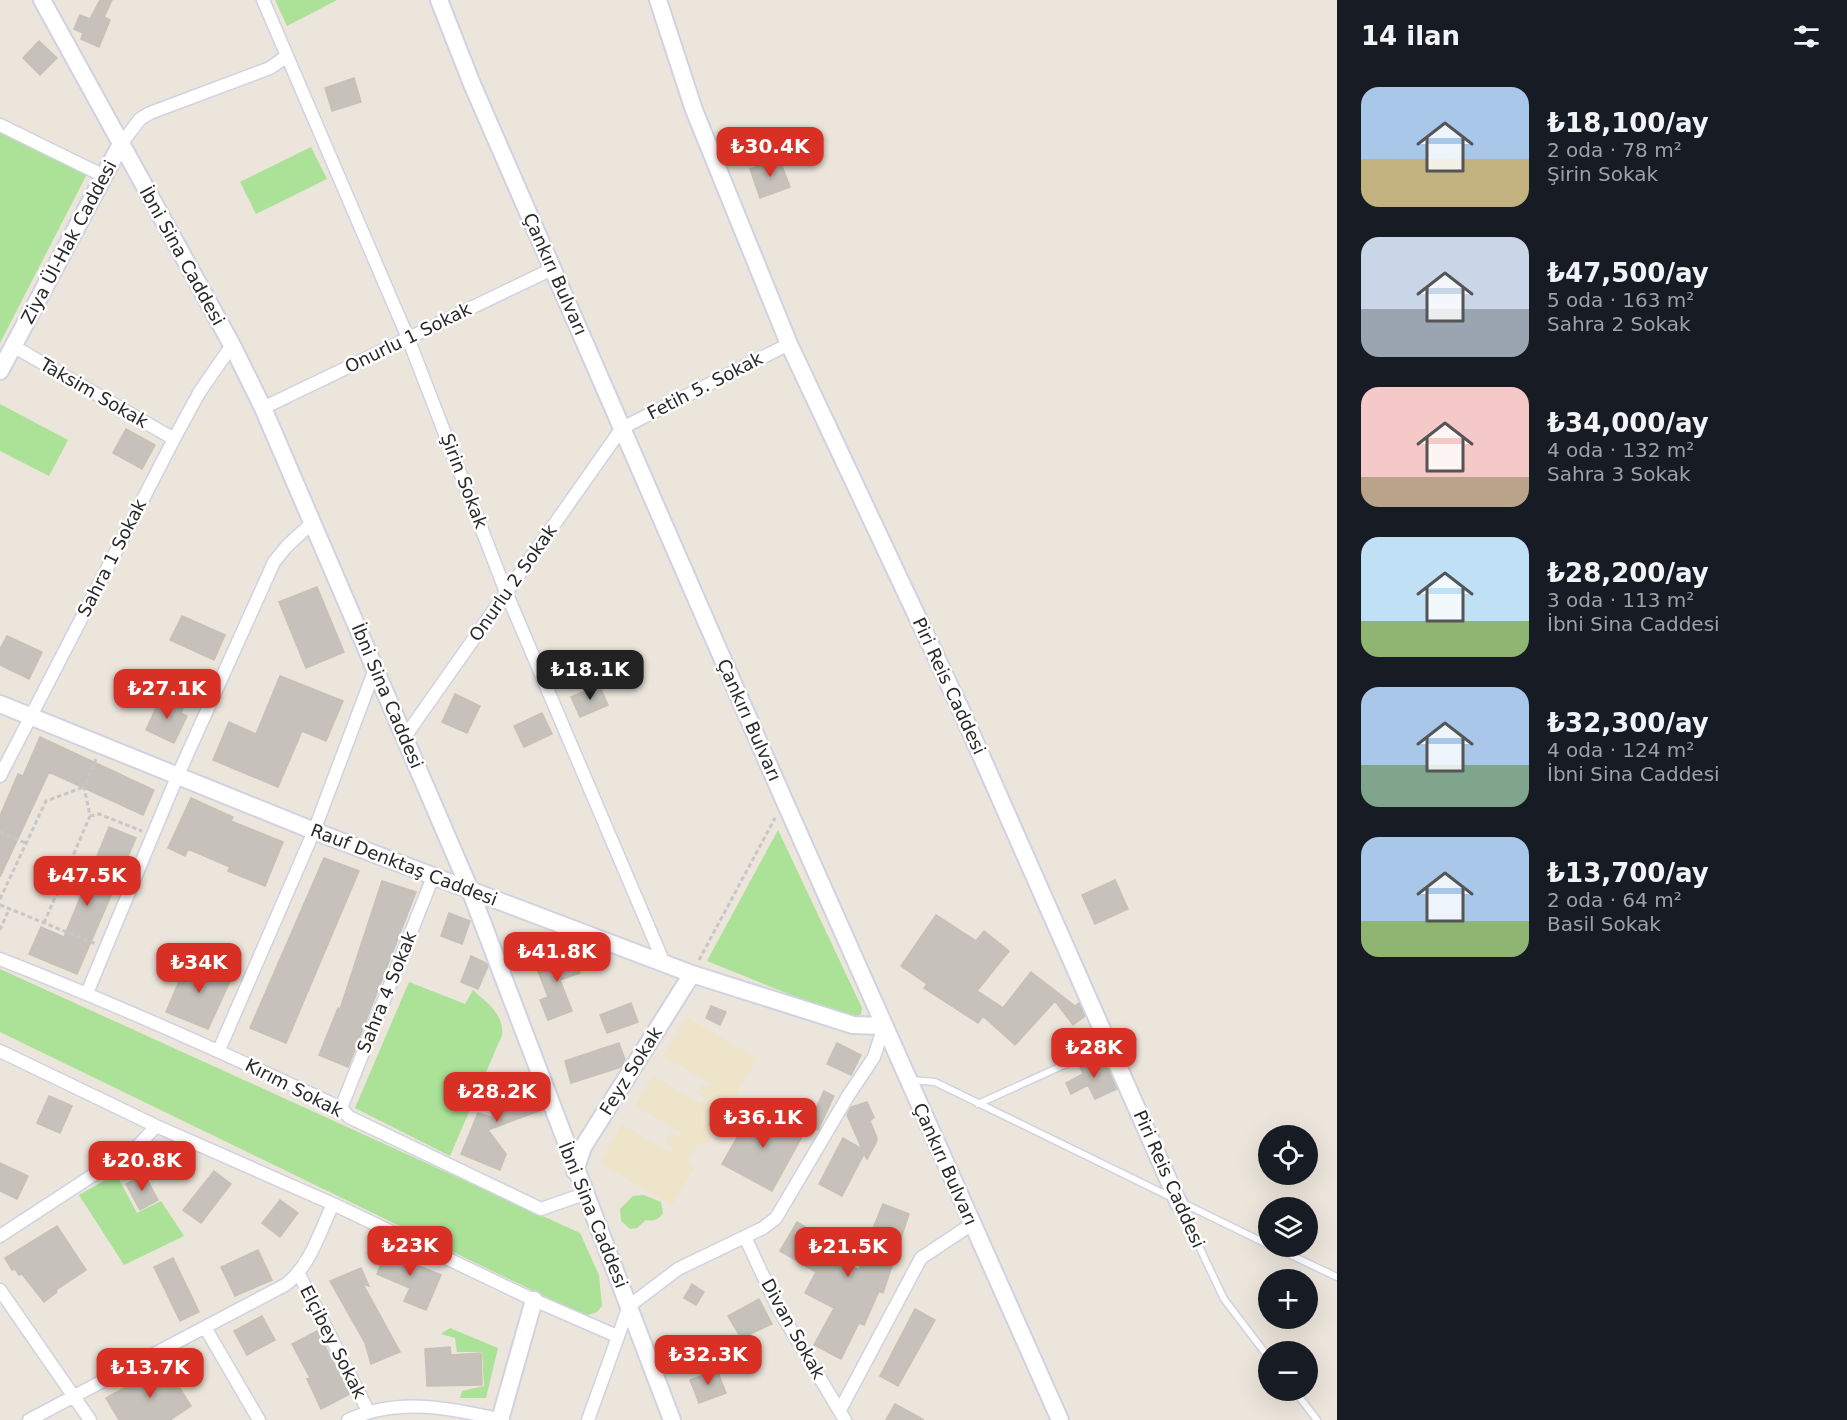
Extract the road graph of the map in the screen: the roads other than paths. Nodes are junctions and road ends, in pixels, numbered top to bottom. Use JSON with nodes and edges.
{"nodes":[{"id":1,"x":42,"y":0,"type":"edge"},
{"id":2,"x":263,"y":0,"type":"edge"},
{"id":3,"x":658,"y":0,"type":"edge"},
{"id":4,"x":442,"y":5,"type":"edge"},
{"id":5,"x":287,"y":56,"type":"junction"},
{"id":6,"x":0,"y":125,"type":"edge"},
{"id":7,"x":121,"y":144,"type":"junction"},
{"id":8,"x":104,"y":176,"type":"junction"},
{"id":9,"x":552,"y":269,"type":"junction"},
{"id":10,"x":408,"y":338,"type":"junction"},
{"id":11,"x":789,"y":344,"type":"junction"},
{"id":12,"x":232,"y":345,"type":"junction"},
{"id":13,"x":13,"y":346,"type":"junction"},
{"id":14,"x":0,"y":370,"type":"edge"},
{"id":15,"x":263,"y":408,"type":"junction"},
{"id":16,"x":622,"y":428,"type":"junction"},
{"id":17,"x":174,"y":439,"type":"junction"},
{"id":18,"x":312,"y":523,"type":"junction"},
{"id":19,"x":506,"y":592,"type":"junction"},
{"id":20,"x":375,"y":669,"type":"junction"},
{"id":21,"x":0,"y":704,"type":"edge"},
{"id":22,"x":30,"y":717,"type":"junction"},
{"id":23,"x":404,"y":738,"type":"junction"},
{"id":24,"x":0,"y":776,"type":"edge"},
{"id":25,"x":177,"y":777,"type":"junction"},
{"id":26,"x":314,"y":831,"type":"junction"},
{"id":27,"x":433,"y":876,"type":"junction"},
{"id":28,"x":470,"y":890,"type":"junction"},
{"id":29,"x":0,"y":959,"type":"edge"},
{"id":30,"x":664,"y":963,"type":"junction"},
{"id":31,"x":692,"y":974,"type":"junction"},
{"id":32,"x":87,"y":993,"type":"junction"},
{"id":33,"x":884,"y":1026,"type":"junction"},
{"id":34,"x":1109,"y":1045,"type":"junction"},
{"id":35,"x":219,"y":1050,"type":"junction"},
{"id":36,"x":0,"y":1051,"type":"edge"},
{"id":37,"x":907,"y":1080,"type":"junction"},
{"id":38,"x":978,"y":1104,"type":"junction"},
{"id":39,"x":341,"y":1108,"type":"junction"},
{"id":40,"x":156,"y":1126,"type":"junction"},
{"id":41,"x":575,"y":1171,"type":"junction"},
{"id":42,"x":584,"y":1194,"type":"junction"},
{"id":43,"x":333,"y":1204,"type":"junction"},
{"id":44,"x":1179,"y":1204,"type":"junction"},
{"id":45,"x":972,"y":1224,"type":"junction"},
{"id":46,"x":0,"y":1236,"type":"edge"},
{"id":47,"x":745,"y":1237,"type":"junction"},
{"id":48,"x":1258,"y":1240,"type":"edge"},
{"id":49,"x":1294,"y":1257,"type":"edge"},
{"id":50,"x":299,"y":1274,"type":"junction"},
{"id":51,"x":1337,"y":1277,"type":"edge"},
{"id":52,"x":0,"y":1290,"type":"edge"},
{"id":53,"x":534,"y":1300,"type":"junction"},
{"id":54,"x":629,"y":1305,"type":"junction"},
{"id":55,"x":206,"y":1329,"type":"junction"},
{"id":56,"x":617,"y":1336,"type":"junction"},
{"id":57,"x":1258,"y":1344,"type":"edge"},
{"id":58,"x":73,"y":1396,"type":"junction"},
{"id":59,"x":1302,"y":1401,"type":"edge"},
{"id":60,"x":368,"y":1411,"type":"junction"},
{"id":61,"x":843,"y":1415,"type":"edge"},
{"id":62,"x":29,"y":1420,"type":"edge"},
{"id":63,"x":90,"y":1420,"type":"edge"},
{"id":64,"x":259,"y":1420,"type":"edge"},
{"id":65,"x":348,"y":1420,"type":"edge"},
{"id":66,"x":501,"y":1420,"type":"edge"},
{"id":67,"x":588,"y":1420,"type":"edge"},
{"id":68,"x":672,"y":1420,"type":"edge"},
{"id":69,"x":1060,"y":1420,"type":"edge"},
{"id":70,"x":1317,"y":1420,"type":"edge"}],
"edges":[{"from":1,"to":7,"type":"street","name":"İbni Sina Caddesi"},
{"from":2,"to":5,"type":"street","name":"Şirin Sokak"},
{"from":3,"to":11,"type":"street","name":"Piri Reis Caddesi"},
{"from":4,"to":9,"type":"street","name":"Çankırı Bulvarı"},
{"from":5,"to":7,"type":"street"},
{"from":5,"to":10,"type":"street","name":"Şirin Sokak"},
{"from":6,"to":8,"type":"street"},
{"from":7,"to":8,"type":"street","name":"Ziya Ül-Hak Caddesi"},
{"from":7,"to":12,"type":"street","name":"İbni Sina Caddesi"},
{"from":8,"to":13,"type":"street","name":"Ziya Ül-Hak Caddesi"},
{"from":9,"to":10,"type":"street","name":"Onurlu 1 Sokak"},
{"from":9,"to":16,"type":"street","name":"Çankırı Bulvarı"},
{"from":10,"to":15,"type":"street","name":"Onurlu 1 Sokak"},
{"from":10,"to":19,"type":"street","name":"Şirin Sokak"},
{"from":11,"to":16,"type":"street","name":"Fetih 5. Sokak"},
{"from":11,"to":34,"type":"street","name":"Piri Reis Caddesi"},
{"from":12,"to":15,"type":"street","name":"İbni Sina Caddesi"},
{"from":12,"to":17,"type":"street","name":"Sahra 1 Sokak"},
{"from":13,"to":14,"type":"street","name":"Ziya Ül-Hak Caddesi"},
{"from":13,"to":17,"type":"street","name":"Taksim Sokak"},
{"from":15,"to":18,"type":"street","name":"İbni Sina Caddesi"},
{"from":16,"to":19,"type":"street","name":"Onurlu 2 Sokak"},
{"from":16,"to":33,"type":"street","name":"Çankırı Bulvarı"},
{"from":17,"to":22,"type":"street","name":"Sahra 1 Sokak"},
{"from":18,"to":20,"type":"street","name":"İbni Sina Caddesi"},
{"from":18,"to":25,"type":"street"},
{"from":19,"to":23,"type":"street","name":"Onurlu 2 Sokak"},
{"from":19,"to":30,"type":"street","name":"Şirin Sokak"},
{"from":20,"to":23,"type":"street","name":"İbni Sina Caddesi"},
{"from":20,"to":26,"type":"street"},
{"from":21,"to":22,"type":"street","name":"Rauf Denktaş Caddesi"},
{"from":22,"to":24,"type":"street","name":"Sahra 1 Sokak"},
{"from":22,"to":25,"type":"street","name":"Rauf Denktaş Caddesi"},
{"from":23,"to":28,"type":"street","name":"İbni Sina Caddesi"},
{"from":25,"to":26,"type":"street","name":"Rauf Denktaş Caddesi"},
{"from":25,"to":32,"type":"street"},
{"from":26,"to":27,"type":"street","name":"Rauf Denktaş Caddesi"},
{"from":26,"to":35,"type":"street"},
{"from":27,"to":28,"type":"street","name":"Rauf Denktaş Caddesi"},
{"from":27,"to":39,"type":"street","name":"Sahra 4 Sokak"},
{"from":28,"to":30,"type":"street","name":"Rauf Denktaş Caddesi"},
{"from":28,"to":41,"type":"street","name":"İbni Sina Caddesi"},
{"from":29,"to":32,"type":"street","name":"Kırım Sokak"},
{"from":30,"to":31,"type":"street","name":"Rauf Denktaş Caddesi"},
{"from":31,"to":33,"type":"street","name":"Rauf Denktaş Caddesi"},
{"from":31,"to":41,"type":"street","name":"Feyz Sokak"},
{"from":32,"to":35,"type":"street","name":"Kırım Sokak"},
{"from":33,"to":37,"type":"street","name":"Çankırı Bulvarı"},
{"from":33,"to":47,"type":"street"},
{"from":34,"to":38,"type":"lane"},
{"from":34,"to":44,"type":"street","name":"Piri Reis Caddesi"},
{"from":35,"to":39,"type":"street","name":"Kırım Sokak"},
{"from":36,"to":40,"type":"street"},
{"from":37,"to":38,"type":"lane"},
{"from":37,"to":45,"type":"street","name":"Çankırı Bulvarı"},
{"from":38,"to":44,"type":"lane"},
{"from":39,"to":42,"type":"street","name":"Kırım Sokak"},
{"from":40,"to":43,"type":"street"},
{"from":40,"to":46,"type":"street"},
{"from":41,"to":42,"type":"street","name":"İbni Sina Caddesi"},
{"from":42,"to":54,"type":"street","name":"İbni Sina Caddesi"},
{"from":43,"to":50,"type":"street"},
{"from":43,"to":53,"type":"street"},
{"from":44,"to":48,"type":"lane"},
{"from":44,"to":57,"type":"lane","name":"Piri Reis Caddesi"},
{"from":45,"to":61,"type":"street"},
{"from":45,"to":69,"type":"street","name":"Çankırı Bulvarı"},
{"from":47,"to":54,"type":"street"},
{"from":47,"to":61,"type":"street","name":"Divan Sokak"},
{"from":49,"to":51,"type":"lane"},
{"from":50,"to":55,"type":"street"},
{"from":50,"to":60,"type":"street","name":"Elçibey Sokak"},
{"from":52,"to":58,"type":"street"},
{"from":53,"to":56,"type":"street"},
{"from":53,"to":66,"type":"street"},
{"from":54,"to":56,"type":"street"},
{"from":54,"to":68,"type":"street","name":"İbni Sina Caddesi"},
{"from":55,"to":58,"type":"street"},
{"from":55,"to":64,"type":"street"},
{"from":56,"to":67,"type":"street"},
{"from":58,"to":62,"type":"street"},
{"from":58,"to":63,"type":"street"},
{"from":59,"to":70,"type":"lane"},
{"from":60,"to":65,"type":"street"},
{"from":60,"to":66,"type":"street"}]}
